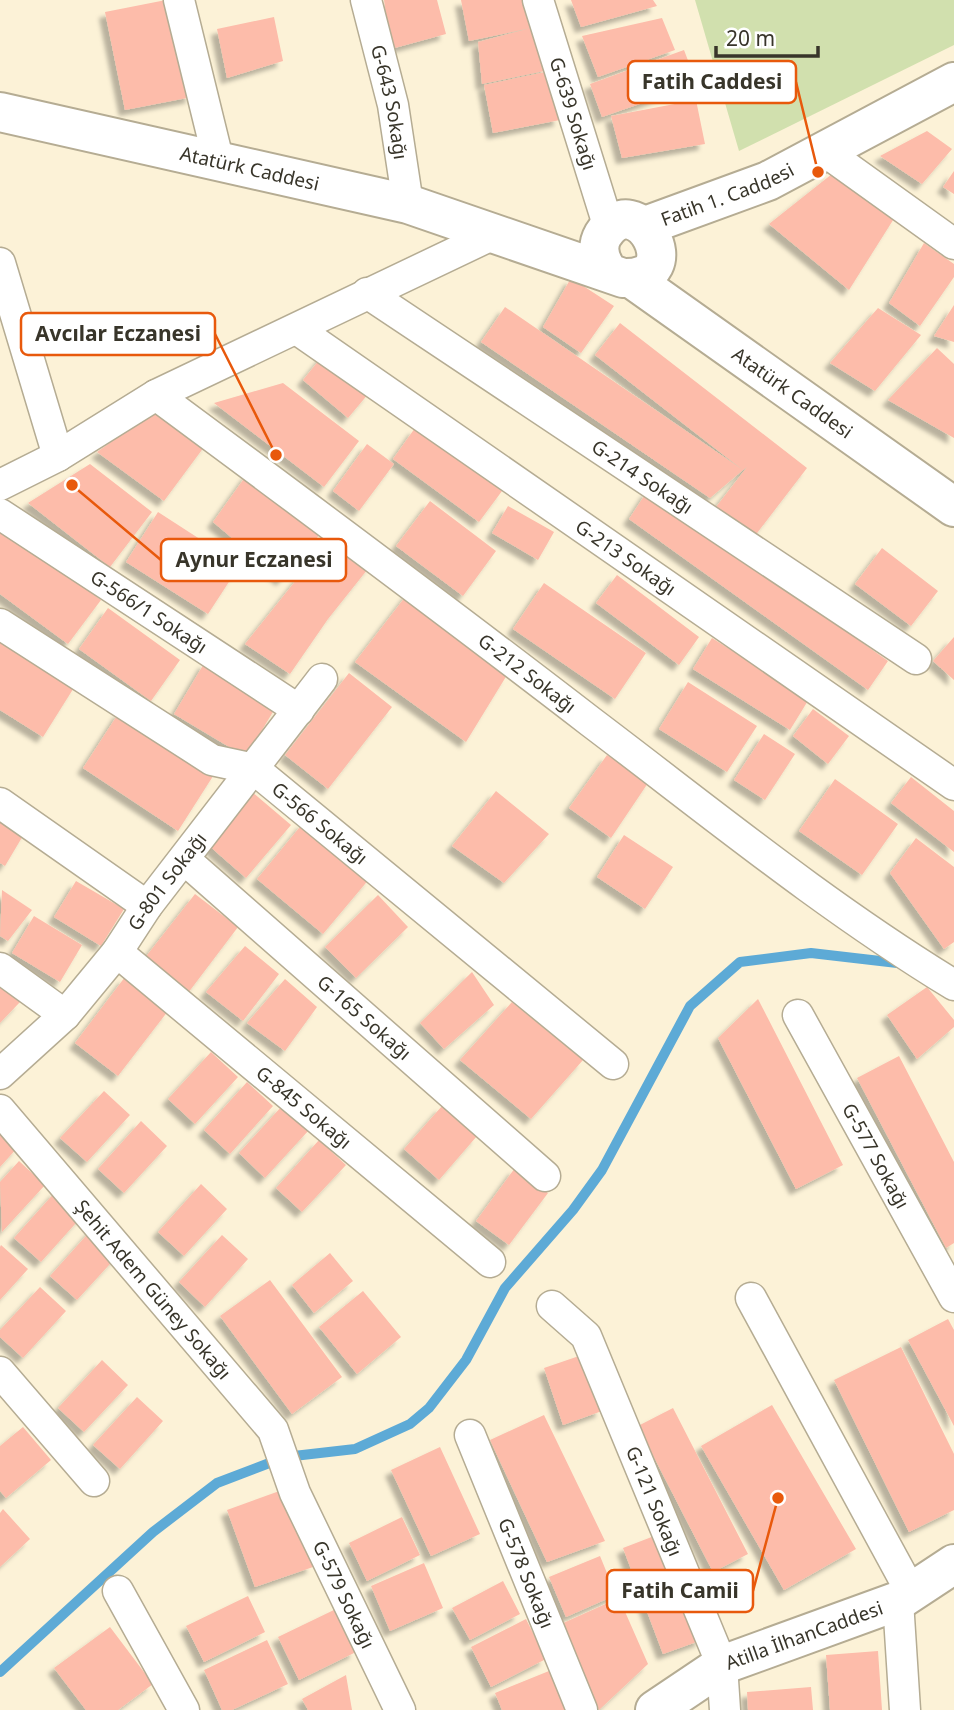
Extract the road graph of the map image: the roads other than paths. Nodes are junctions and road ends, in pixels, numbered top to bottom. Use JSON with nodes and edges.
{"nodes":[{"id":1,"x":179,"y":0,"type":"edge"},
{"id":2,"x":366,"y":0,"type":"edge"},
{"id":3,"x":538,"y":0,"type":"edge"},
{"id":4,"x":954,"y":82,"type":"edge"},
{"id":5,"x":0,"y":112,"type":"edge"},
{"id":6,"x":823,"y":150,"type":"junction"},
{"id":7,"x":219,"y":163,"type":"junction"},
{"id":8,"x":408,"y":204,"type":"junction"},
{"id":9,"x":496,"y":233,"type":"junction"},
{"id":10,"x":954,"y":244,"type":"edge"},
{"id":11,"x":630,"y":251,"type":"junction"},
{"id":12,"x":0,"y":263,"type":"edge"},
{"id":13,"x":367,"y":293,"type":"junction"},
{"id":14,"x":298,"y":330,"type":"junction"},
{"id":15,"x":156,"y":395,"type":"junction"},
{"id":16,"x":58,"y":456,"type":"junction"},
{"id":17,"x":0,"y":485,"type":"edge"},
{"id":18,"x":954,"y":507,"type":"edge"},
{"id":19,"x":0,"y":514,"type":"edge"},
{"id":20,"x":0,"y":624,"type":"edge"},
{"id":21,"x":916,"y":659,"type":"dead end"},
{"id":22,"x":322,"y":679,"type":"dead end"},
{"id":23,"x":299,"y":710,"type":"junction"},
{"id":24,"x":254,"y":769,"type":"junction"},
{"id":25,"x":954,"y":785,"type":"edge"},
{"id":26,"x":0,"y":803,"type":"edge"},
{"id":27,"x":184,"y":859,"type":"junction"},
{"id":28,"x":147,"y":906,"type":"junction"},
{"id":29,"x":117,"y":952,"type":"junction"},
{"id":30,"x":0,"y":968,"type":"edge"},
{"id":31,"x":954,"y":985,"type":"edge"},
{"id":32,"x":65,"y":1015,"type":"junction"},
{"id":33,"x":798,"y":1015,"type":"dead end"},
{"id":34,"x":613,"y":1063,"type":"dead end"},
{"id":35,"x":0,"y":1074,"type":"edge"},
{"id":36,"x":0,"y":1110,"type":"edge"},
{"id":37,"x":545,"y":1176,"type":"dead end"},
{"id":38,"x":490,"y":1262,"type":"dead end"},
{"id":39,"x":954,"y":1297,"type":"edge"},
{"id":40,"x":751,"y":1298,"type":"dead end"},
{"id":41,"x":552,"y":1306,"type":"dead end"},
{"id":42,"x":0,"y":1372,"type":"edge"},
{"id":43,"x":470,"y":1435,"type":"dead end"},
{"id":44,"x":290,"y":1479,"type":"joint"},
{"id":45,"x":94,"y":1481,"type":"dead end"},
{"id":46,"x":954,"y":1564,"type":"edge"},
{"id":47,"x":118,"y":1591,"type":"dead end"},
{"id":48,"x":904,"y":1597,"type":"junction"},
{"id":49,"x":722,"y":1665,"type":"junction"},
{"id":50,"x":184,"y":1710,"type":"edge"},
{"id":51,"x":400,"y":1710,"type":"edge"},
{"id":52,"x":582,"y":1710,"type":"edge"},
{"id":53,"x":655,"y":1710,"type":"edge"},
{"id":54,"x":726,"y":1710,"type":"edge"},
{"id":55,"x":905,"y":1710,"type":"edge"}],
"edges":[{"from":1,"to":7,"type":"street"},
{"from":2,"to":8,"type":"street","name":"G-643 Sokağı"},
{"from":3,"to":11,"type":"street","name":"G-639 Sokağı"},
{"from":4,"to":6,"type":"street","name":"Fatih 1. Caddesi"},
{"from":5,"to":7,"type":"street","name":"Atatürk Caddesi"},
{"from":6,"to":10,"type":"street"},
{"from":6,"to":11,"type":"street","name":"Fatih 1. Caddesi"},
{"from":7,"to":8,"type":"street","name":"Atatürk Caddesi"},
{"from":8,"to":9,"type":"street","name":"Atatürk Caddesi"},
{"from":9,"to":11,"type":"street","name":"Fatih 1. Caddesi"},
{"from":9,"to":13,"type":"street"},
{"from":11,"to":18,"type":"street","name":"Atatürk Caddesi"},
{"from":12,"to":16,"type":"street"},
{"from":13,"to":14,"type":"street"},
{"from":13,"to":21,"type":"street","name":"G-214 Sokağı"},
{"from":14,"to":15,"type":"street"},
{"from":14,"to":25,"type":"street","name":"G-213 Sokağı"},
{"from":15,"to":16,"type":"street"},
{"from":15,"to":31,"type":"street","name":"G-212 Sokağı"},
{"from":16,"to":17,"type":"street"},
{"from":19,"to":23,"type":"street","name":"G-566/1 Sokağı"},
{"from":20,"to":24,"type":"street","name":"G-566 Sokağı"},
{"from":22,"to":23,"type":"street","name":"G-801 Sokağı"},
{"from":23,"to":24,"type":"street","name":"G-801 Sokağı"},
{"from":24,"to":27,"type":"street","name":"G-801 Sokağı"},
{"from":24,"to":34,"type":"street","name":"G-566 Sokağı"},
{"from":26,"to":28,"type":"street"},
{"from":27,"to":28,"type":"street","name":"G-801 Sokağı"},
{"from":27,"to":37,"type":"street","name":"G-165 Sokağı"},
{"from":28,"to":29,"type":"street","name":"G-801 Sokağı"},
{"from":29,"to":32,"type":"street","name":"G-801 Sokağı"},
{"from":29,"to":38,"type":"street","name":"G-845 Sokağı"},
{"from":30,"to":32,"type":"street"},
{"from":32,"to":35,"type":"street","name":"G-801 Sokağı"},
{"from":33,"to":39,"type":"street","name":"G-577 Sokağı"},
{"from":36,"to":44,"type":"street","name":"Şehit Adem Güney Sokağı"},
{"from":40,"to":48,"type":"street"},
{"from":41,"to":49,"type":"street","name":"G-121 Sokağı"},
{"from":42,"to":45,"type":"street"},
{"from":43,"to":52,"type":"street","name":"G-578 Sokağı"},
{"from":44,"to":51,"type":"street","name":"G-579 Sokağı"},
{"from":46,"to":48,"type":"street","name":"Atilla İlhanCaddesi"},
{"from":47,"to":50,"type":"street"},
{"from":48,"to":49,"type":"street","name":"Atilla İlhanCaddesi"},
{"from":48,"to":55,"type":"street"},
{"from":49,"to":53,"type":"street","name":"Atilla İlhanCaddesi"},
{"from":49,"to":54,"type":"street","name":"G-121 Sokağı"}]}
